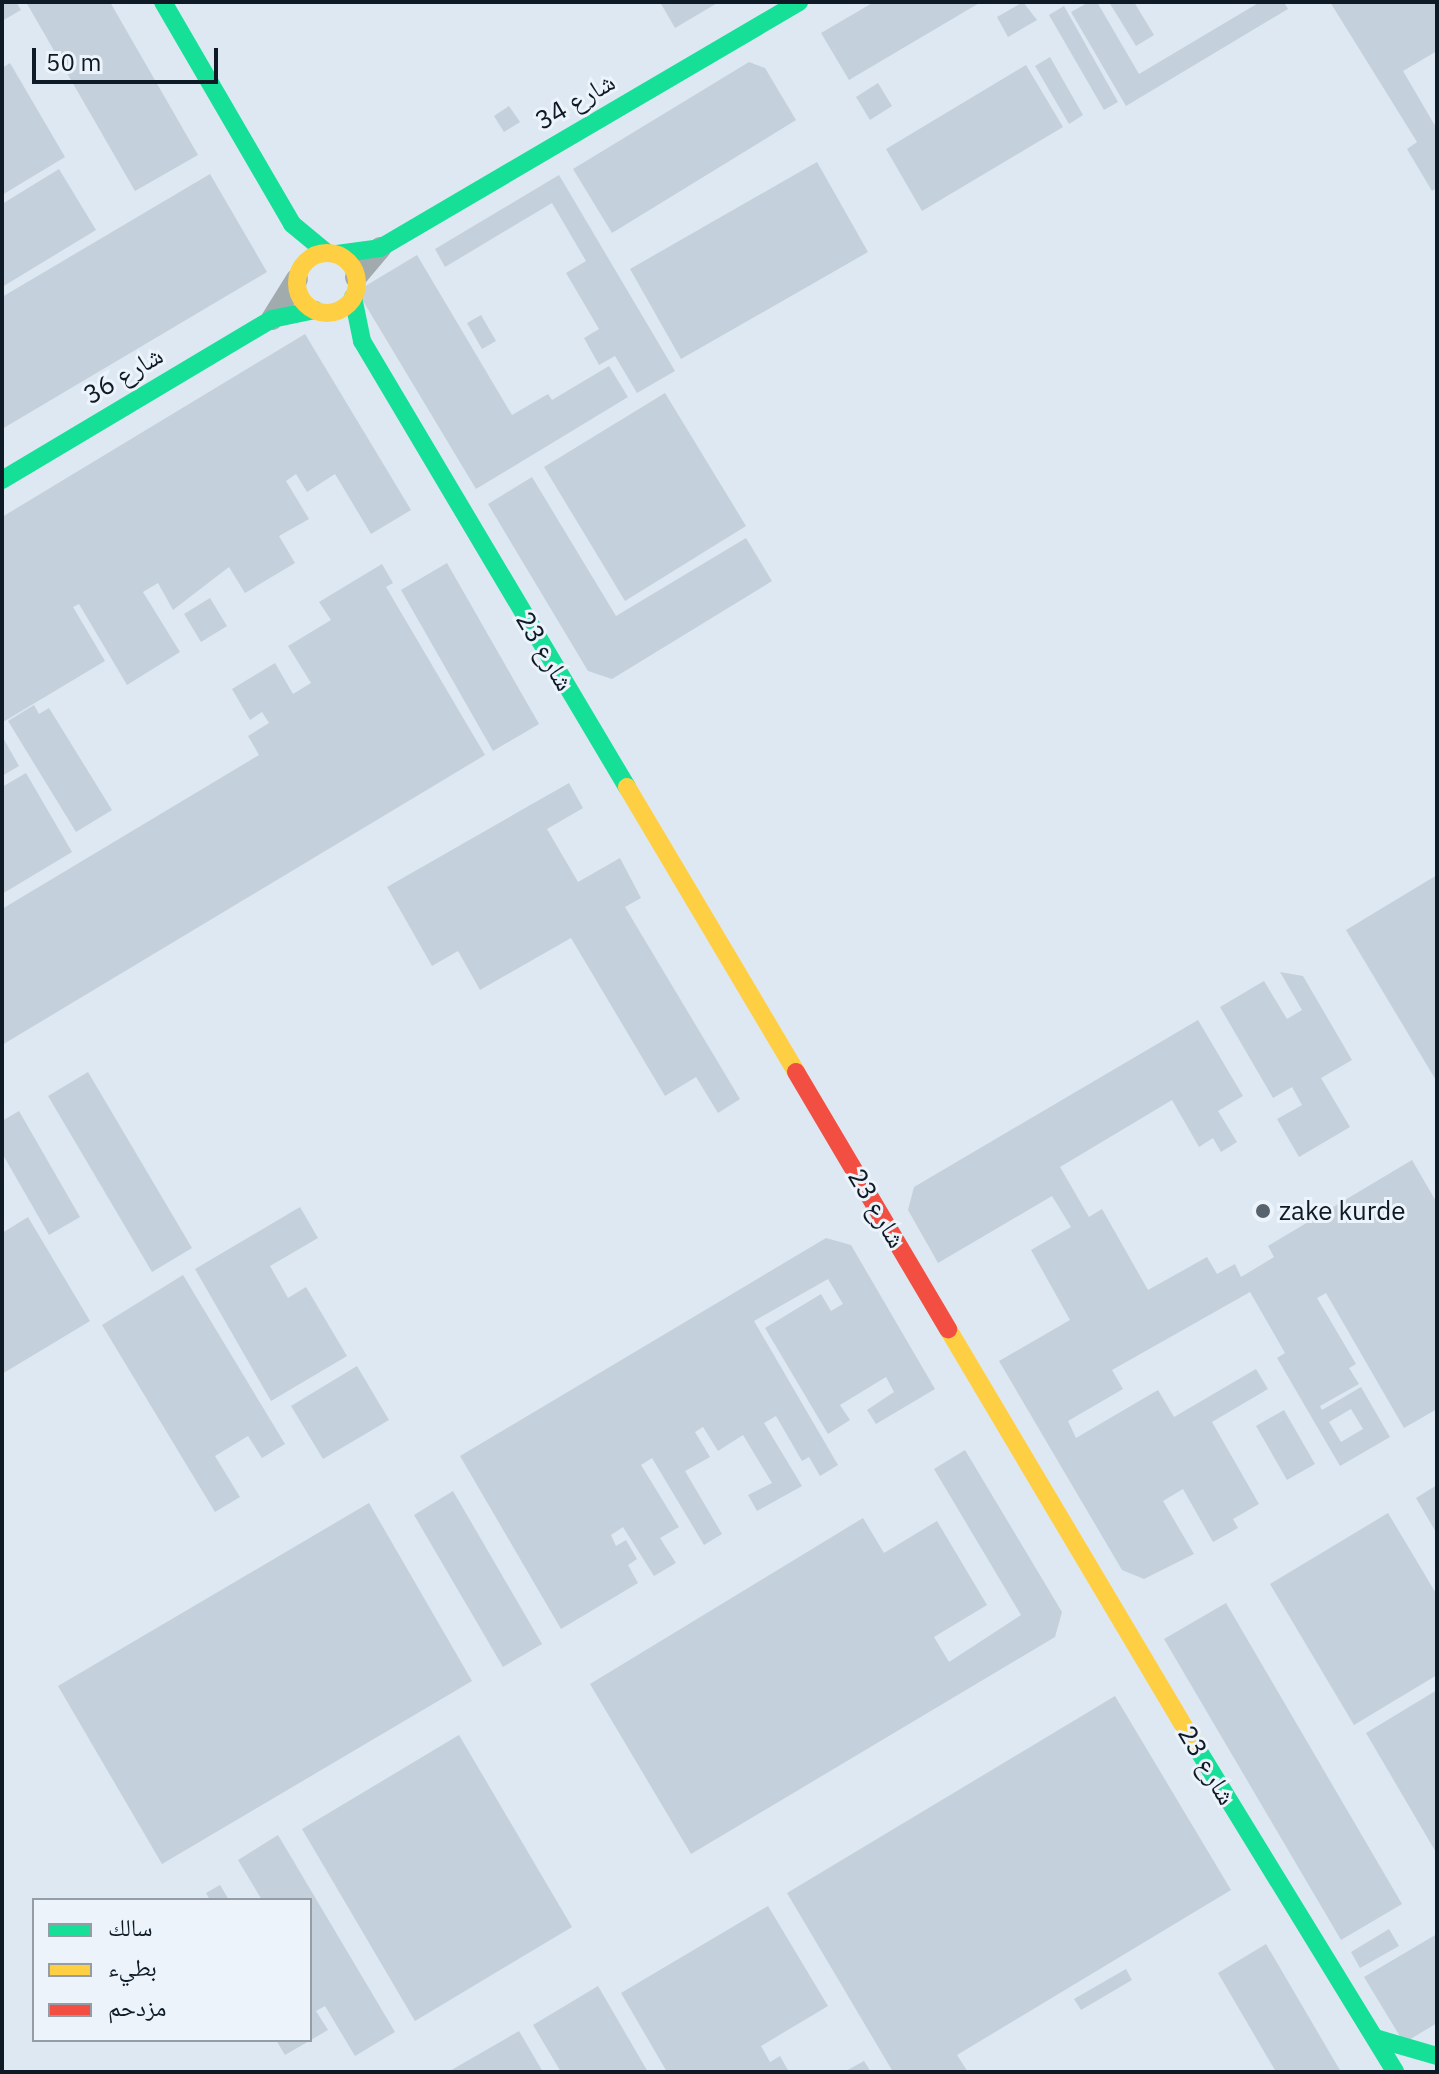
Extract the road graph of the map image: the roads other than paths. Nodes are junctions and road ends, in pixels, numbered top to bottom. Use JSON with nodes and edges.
{"nodes":[{"id":1,"x":163,"y":2,"type":"edge"},
{"id":2,"x":799,"y":2,"type":"edge"},
{"id":3,"x":292,"y":224,"type":"junction"},
{"id":4,"x":380,"y":248,"type":"junction"},
{"id":5,"x":332,"y":254,"type":"junction"},
{"id":6,"x":298,"y":275,"type":"junction"},
{"id":7,"x":354,"y":287,"type":"junction"},
{"id":8,"x":319,"y":311,"type":"junction"},
{"id":9,"x":272,"y":319,"type":"junction"},
{"id":10,"x":362,"y":341,"type":"junction"},
{"id":11,"x":2,"y":480,"type":"edge"},
{"id":12,"x":1375,"y":2038,"type":"junction"},
{"id":13,"x":1437,"y":2056,"type":"edge"},
{"id":14,"x":1369,"y":2072,"type":"edge"},
{"id":15,"x":1395,"y":2072,"type":"edge"}],
"edges":[{"from":1,"to":3,"type":"street"},
{"from":2,"to":4,"type":"street","name":"شارع 34"},
{"from":3,"to":5,"type":"street"},
{"from":3,"to":6,"type":"street"},
{"from":4,"to":5,"type":"street","name":"شارع 34"},
{"from":4,"to":7,"type":"street","name":"شارع 34"},
{"from":5,"to":6,"type":"street"},
{"from":5,"to":7,"type":"street"},
{"from":6,"to":8,"type":"street"},
{"from":6,"to":9,"type":"street","name":"شارع 36"},
{"from":7,"to":8,"type":"street"},
{"from":7,"to":10,"type":"street","name":"شارع 23"},
{"from":8,"to":9,"type":"street","name":"شارع 36"},
{"from":8,"to":10,"type":"street","name":"شارع 23"},
{"from":9,"to":11,"type":"street","name":"شارع 36"},
{"from":10,"to":12,"type":"street","name":"شارع 23"},
{"from":12,"to":13,"type":"street"},
{"from":12,"to":14,"type":"street"},
{"from":12,"to":15,"type":"street","name":"شارع 23"}]}
